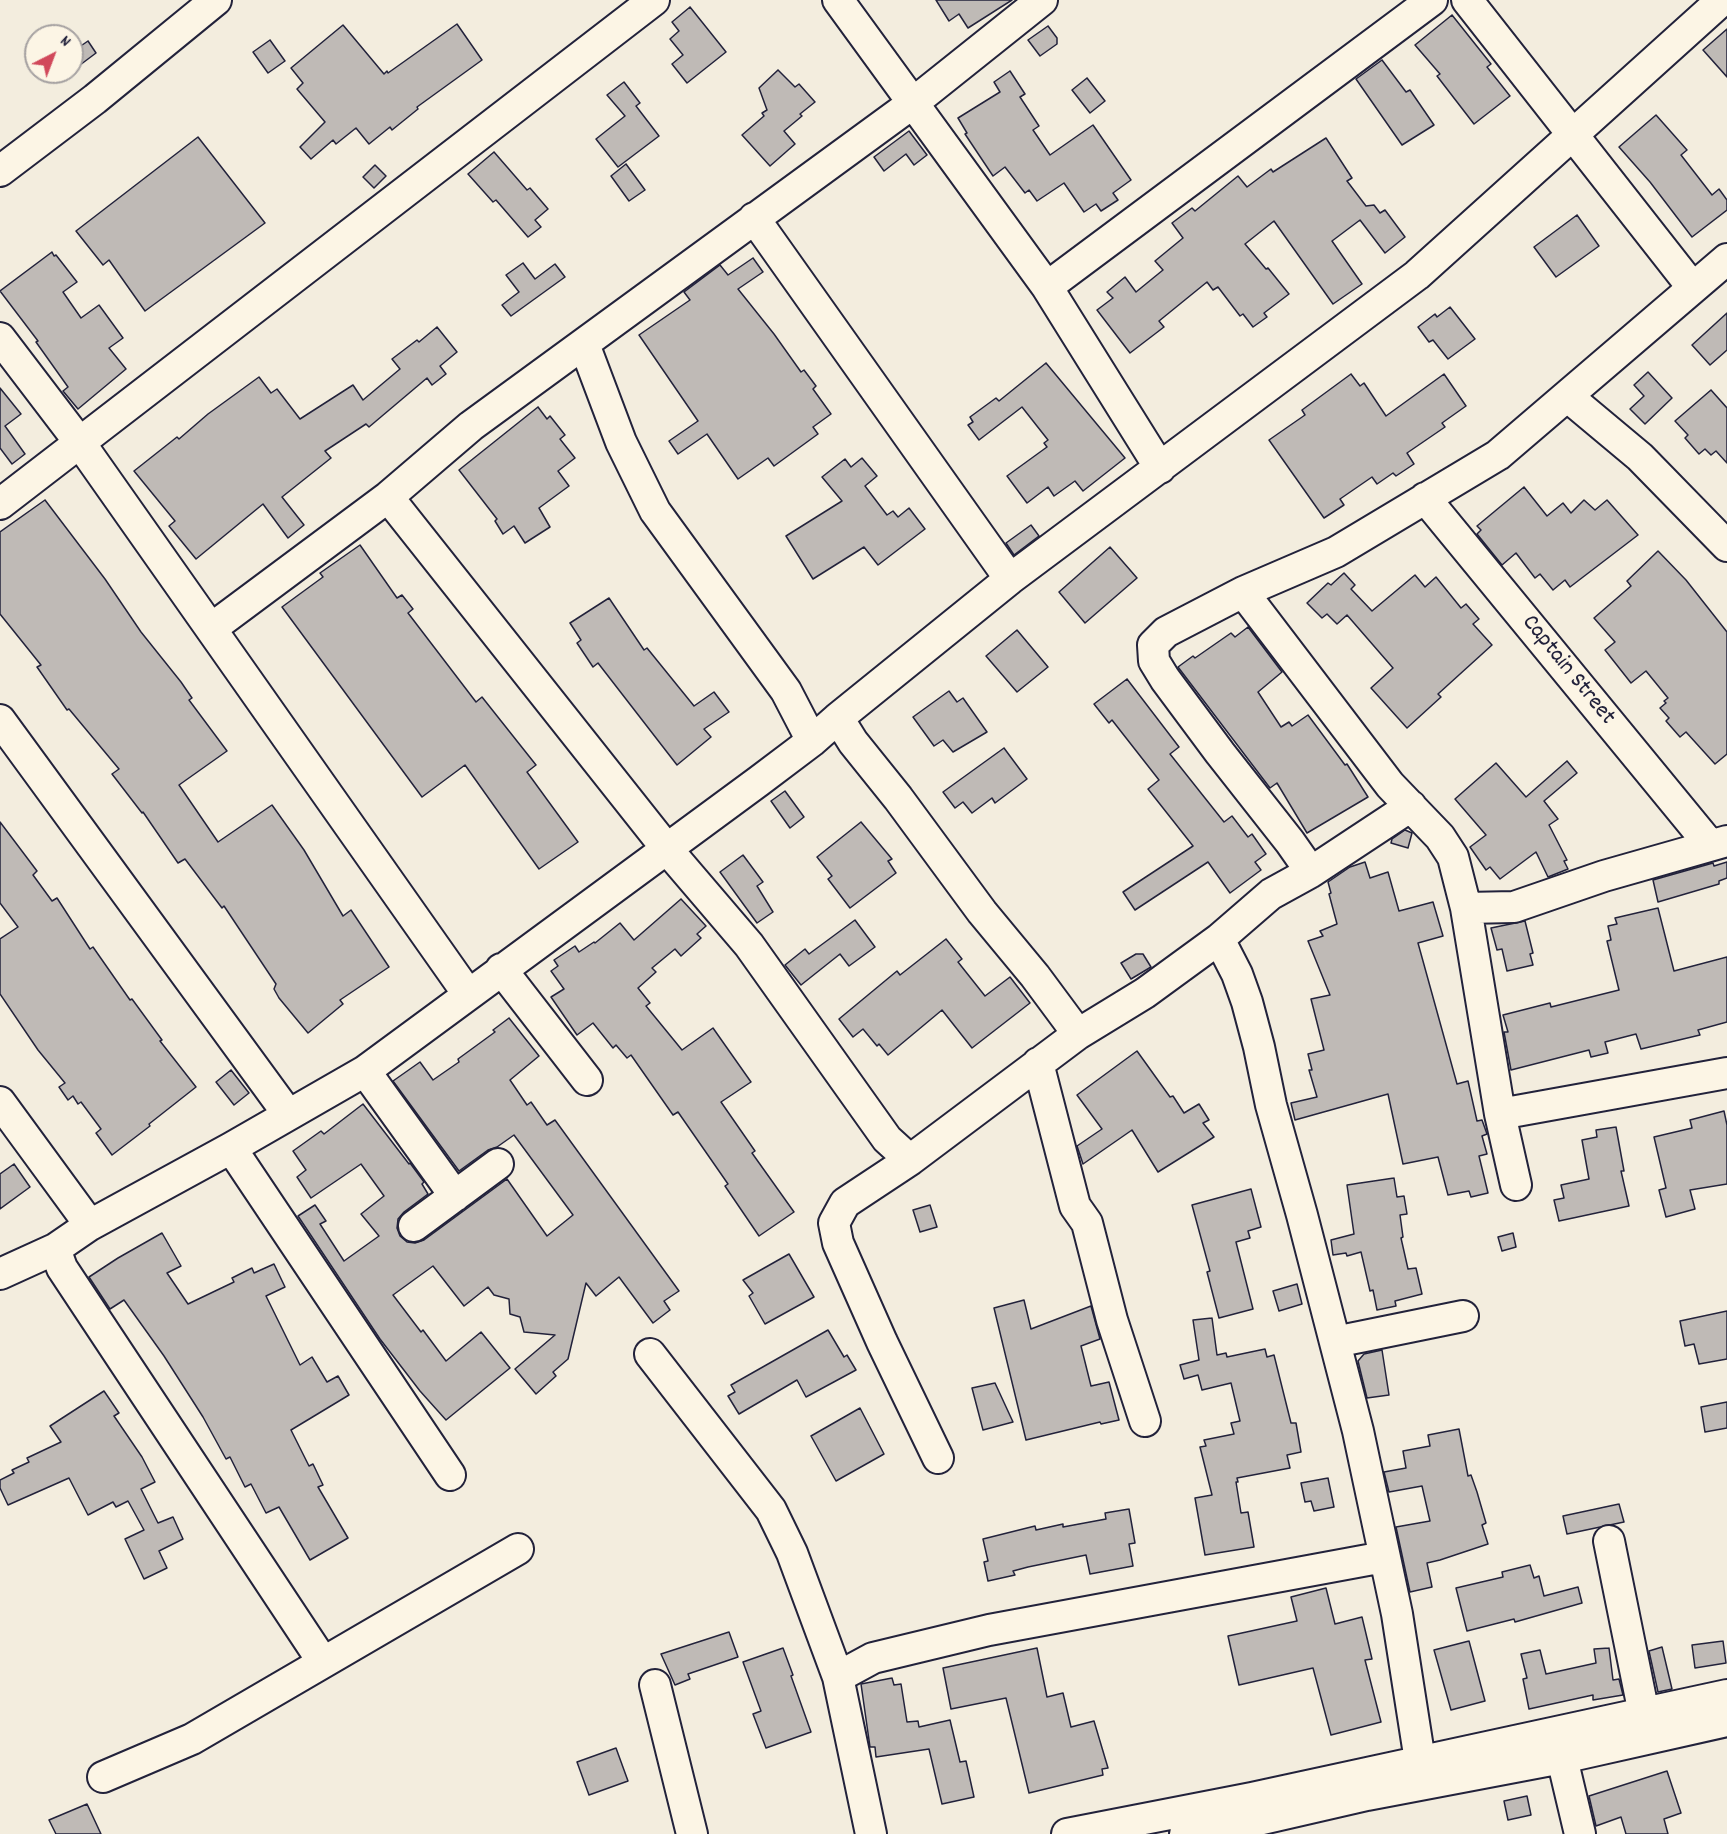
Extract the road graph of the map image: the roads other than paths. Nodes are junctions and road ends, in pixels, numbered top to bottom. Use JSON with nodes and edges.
{"nodes":[{"id":1,"x":216,"y":0,"type":"edge"},
{"id":2,"x":654,"y":0,"type":"edge"},
{"id":3,"x":838,"y":0,"type":"edge"},
{"id":4,"x":1042,"y":0,"type":"edge"},
{"id":5,"x":1432,"y":0,"type":"edge"},
{"id":6,"x":1467,"y":0,"type":"edge"},
{"id":7,"x":1722,"y":0,"type":"edge"},
{"id":8,"x":913,"y":103,"type":"junction"},
{"id":9,"x":1572,"y":134,"type":"junction"},
{"id":10,"x":0,"y":171,"type":"edge"},
{"id":11,"x":754,"y":218,"type":"junction"},
{"id":12,"x":1727,"y":259,"type":"edge"},
{"id":13,"x":1047,"y":287,"type":"junction"},
{"id":14,"x":1693,"y":288,"type":"junction"},
{"id":15,"x":0,"y":338,"type":"edge"},
{"id":16,"x":584,"y":344,"type":"junction"},
{"id":17,"x":1567,"y":396,"type":"junction"},
{"id":18,"x":80,"y":443,"type":"junction"},
{"id":19,"x":1160,"y":468,"type":"junction"},
{"id":20,"x":388,"y":497,"type":"junction"},
{"id":21,"x":1425,"y":498,"type":"junction"},
{"id":22,"x":0,"y":504,"type":"edge"},
{"id":23,"x":1727,"y":546,"type":"edge"},
{"id":24,"x":1010,"y":579,"type":"junction"},
{"id":25,"x":1243,"y":592,"type":"junction"},
{"id":26,"x":212,"y":628,"type":"junction"},
{"id":27,"x":838,"y":718,"type":"junction"},
{"id":28,"x":0,"y":720,"type":"edge"},
{"id":29,"x":812,"y":741,"type":"junction"},
{"id":30,"x":1411,"y":806,"type":"junction"},
{"id":31,"x":1719,"y":843,"type":"edge"},
{"id":32,"x":667,"y":849,"type":"junction"},
{"id":33,"x":1311,"y":872,"type":"junction"},
{"id":34,"x":1466,"y":908,"type":"junction"},
{"id":35,"x":1219,"y":939,"type":"junction"},
{"id":36,"x":501,"y":969,"type":"junction"},
{"id":37,"x":468,"y":994,"type":"junction"},
{"id":38,"x":1078,"y":1034,"type":"junction"},
{"id":39,"x":1038,"y":1064,"type":"junction"},
{"id":40,"x":365,"y":1071,"type":"junction"},
{"id":41,"x":1727,"y":1073,"type":"edge"},
{"id":42,"x":587,"y":1080,"type":"dead end"},
{"id":43,"x":0,"y":1102,"type":"edge"},
{"id":44,"x":288,"y":1114,"type":"junction"},
{"id":45,"x":1500,"y":1114,"type":"junction"},
{"id":46,"x":231,"y":1148,"type":"junction"},
{"id":47,"x":910,"y":1160,"type":"junction"},
{"id":48,"x":498,"y":1164,"type":"dead end"},
{"id":49,"x":1516,"y":1185,"type":"dead end"},
{"id":50,"x":455,"y":1196,"type":"junction"},
{"id":51,"x":90,"y":1225,"type":"junction"},
{"id":52,"x":414,"y":1226,"type":"dead end"},
{"id":53,"x":55,"y":1249,"type":"junction"},
{"id":54,"x":0,"y":1274,"type":"edge"},
{"id":55,"x":1463,"y":1316,"type":"dead end"},
{"id":56,"x":1335,"y":1342,"type":"junction"},
{"id":57,"x":650,"y":1354,"type":"dead end"},
{"id":58,"x":1145,"y":1421,"type":"dead end"},
{"id":59,"x":938,"y":1458,"type":"dead end"},
{"id":60,"x":450,"y":1475,"type":"dead end"},
{"id":61,"x":1609,"y":1541,"type":"dead end"},
{"id":62,"x":518,"y":1549,"type":"dead end"},
{"id":63,"x":1384,"y":1557,"type":"junction"},
{"id":64,"x":323,"y":1662,"type":"junction"},
{"id":65,"x":838,"y":1677,"type":"junction"},
{"id":66,"x":655,"y":1685,"type":"dead end"},
{"id":67,"x":1727,"y":1695,"type":"edge"},
{"id":68,"x":1644,"y":1714,"type":"junction"},
{"id":69,"x":1727,"y":1721,"type":"edge"},
{"id":70,"x":1562,"y":1758,"type":"junction"},
{"id":71,"x":1420,"y":1761,"type":"junction"},
{"id":72,"x":103,"y":1777,"type":"dead end"},
{"id":73,"x":1258,"y":1817,"type":"edge"},
{"id":74,"x":692,"y":1834,"type":"edge"},
{"id":75,"x":871,"y":1834,"type":"edge"},
{"id":76,"x":1067,"y":1834,"type":"edge"},
{"id":77,"x":1185,"y":1834,"type":"edge"},
{"id":78,"x":1580,"y":1834,"type":"edge"}],
"edges":[{"from":1,"to":10,"type":"street"},
{"from":2,"to":18,"type":"street"},
{"from":3,"to":8,"type":"street"},
{"from":4,"to":8,"type":"street"},
{"from":5,"to":13,"type":"street"},
{"from":6,"to":9,"type":"street"},
{"from":7,"to":9,"type":"street"},
{"from":8,"to":11,"type":"street"},
{"from":8,"to":13,"type":"street"},
{"from":9,"to":14,"type":"street"},
{"from":9,"to":19,"type":"street"},
{"from":11,"to":16,"type":"street"},
{"from":11,"to":24,"type":"street"},
{"from":12,"to":14,"type":"street"},
{"from":13,"to":19,"type":"street"},
{"from":14,"to":17,"type":"street"},
{"from":15,"to":18,"type":"street"},
{"from":16,"to":20,"type":"street"},
{"from":16,"to":29,"type":"street"},
{"from":17,"to":21,"type":"street"},
{"from":17,"to":23,"type":"street"},
{"from":18,"to":22,"type":"street"},
{"from":18,"to":26,"type":"street"},
{"from":19,"to":24,"type":"street"},
{"from":20,"to":26,"type":"street"},
{"from":20,"to":32,"type":"street"},
{"from":21,"to":25,"type":"street"},
{"from":21,"to":31,"type":"street","name":"Captain Street"},
{"from":24,"to":27,"type":"street"},
{"from":25,"to":30,"type":"street"},
{"from":25,"to":33,"type":"street"},
{"from":26,"to":37,"type":"street"},
{"from":27,"to":29,"type":"street"},
{"from":27,"to":38,"type":"street"},
{"from":28,"to":44,"type":"street"},
{"from":29,"to":32,"type":"street"},
{"from":30,"to":33,"type":"street"},
{"from":30,"to":34,"type":"street"},
{"from":31,"to":34,"type":"street"},
{"from":32,"to":36,"type":"street"},
{"from":32,"to":47,"type":"street"},
{"from":33,"to":35,"type":"street"},
{"from":34,"to":45,"type":"street"},
{"from":35,"to":38,"type":"street"},
{"from":35,"to":56,"type":"street"},
{"from":36,"to":37,"type":"street"},
{"from":36,"to":42,"type":"street"},
{"from":37,"to":40,"type":"street"},
{"from":38,"to":39,"type":"street"},
{"from":39,"to":47,"type":"street"},
{"from":39,"to":58,"type":"street"},
{"from":40,"to":44,"type":"street"},
{"from":40,"to":50,"type":"street"},
{"from":41,"to":45,"type":"street"},
{"from":43,"to":51,"type":"street"},
{"from":44,"to":46,"type":"street"},
{"from":45,"to":49,"type":"street"},
{"from":46,"to":51,"type":"street"},
{"from":46,"to":60,"type":"street"},
{"from":47,"to":59,"type":"street"},
{"from":48,"to":50,"type":"street"},
{"from":50,"to":52,"type":"street"},
{"from":51,"to":53,"type":"street"},
{"from":53,"to":54,"type":"street"},
{"from":53,"to":64,"type":"street"},
{"from":55,"to":56,"type":"street"},
{"from":56,"to":63,"type":"street"},
{"from":57,"to":65,"type":"street"},
{"from":61,"to":68,"type":"street"},
{"from":62,"to":64,"type":"street"},
{"from":63,"to":65,"type":"street"},
{"from":63,"to":71,"type":"street"},
{"from":64,"to":72,"type":"street"},
{"from":65,"to":75,"type":"street"},
{"from":66,"to":74,"type":"street"},
{"from":67,"to":68,"type":"street"},
{"from":68,"to":71,"type":"street"},
{"from":69,"to":70,"type":"street"},
{"from":70,"to":73,"type":"street"},
{"from":70,"to":78,"type":"street"},
{"from":71,"to":73,"type":"street"},
{"from":73,"to":76,"type":"street"},
{"from":73,"to":77,"type":"street"}]}
